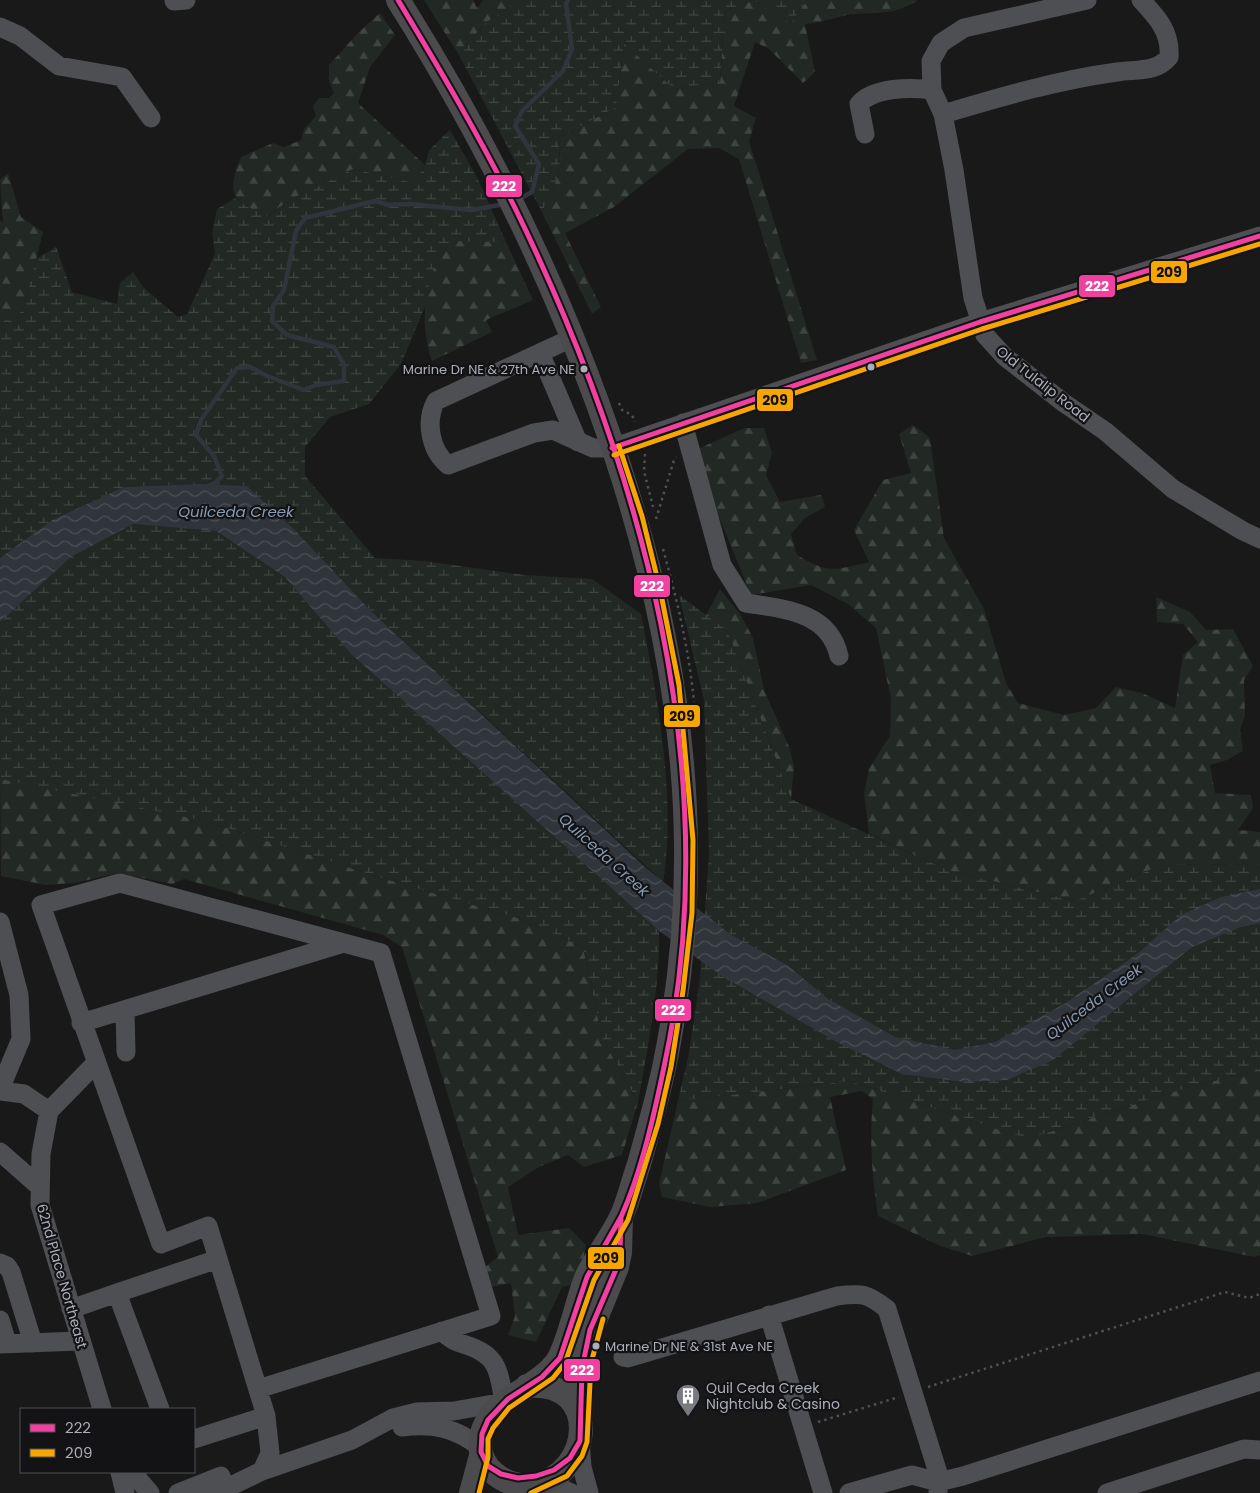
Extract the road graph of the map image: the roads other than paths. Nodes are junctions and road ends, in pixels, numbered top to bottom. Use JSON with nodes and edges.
{"nodes":[{"id":1,"x":1087,"y":0,"type":"edge"},
{"id":2,"x":1141,"y":0,"type":"edge"},
{"id":3,"x":400,"y":3,"type":"edge"},
{"id":4,"x":0,"y":27,"type":"edge"},
{"id":5,"x":932,"y":90,"type":"junction"},
{"id":6,"x":943,"y":114,"type":"junction"},
{"id":7,"x":151,"y":118,"type":"dead end"},
{"id":8,"x":865,"y":134,"type":"dead end"},
{"id":9,"x":1260,"y":236,"type":"edge"},
{"id":10,"x":980,"y":322,"type":"junction"},
{"id":11,"x":572,"y":338,"type":"junction"},
{"id":12,"x":540,"y":353,"type":"junction"},
{"id":13,"x":683,"y":423,"type":"junction"},
{"id":14,"x":578,"y":442,"type":"junction"},
{"id":15,"x":612,"y":448,"type":"junction"},
{"id":16,"x":1260,"y":538,"type":"edge"},
{"id":17,"x":839,"y":656,"type":"dead end"},
{"id":18,"x":0,"y":922,"type":"edge"},
{"id":19,"x":344,"y":944,"type":"junction"},
{"id":20,"x":124,"y":1010,"type":"junction"},
{"id":21,"x":81,"y":1023,"type":"junction"},
{"id":22,"x":126,"y":1052,"type":"dead end"},
{"id":23,"x":95,"y":1064,"type":"junction"},
{"id":24,"x":0,"y":1090,"type":"edge"},
{"id":25,"x":49,"y":1111,"type":"junction"},
{"id":26,"x":0,"y":1152,"type":"edge"},
{"id":27,"x":40,"y":1187,"type":"junction"},
{"id":28,"x":621,"y":1217,"type":"junction"},
{"id":29,"x":218,"y":1260,"type":"junction"},
{"id":30,"x":0,"y":1263,"type":"edge"},
{"id":31,"x":117,"y":1293,"type":"junction"},
{"id":32,"x":71,"y":1309,"type":"junction"},
{"id":33,"x":769,"y":1316,"type":"junction"},
{"id":34,"x":0,"y":1320,"type":"edge"},
{"id":35,"x":442,"y":1332,"type":"junction"},
{"id":36,"x":80,"y":1342,"type":"junction"},
{"id":37,"x":32,"y":1343,"type":"junction"},
{"id":38,"x":4,"y":1344,"type":"edge"},
{"id":39,"x":623,"y":1357,"type":"dead end"},
{"id":40,"x":1260,"y":1381,"type":"edge"},
{"id":41,"x":527,"y":1386,"type":"junction"},
{"id":42,"x":258,"y":1389,"type":"junction"},
{"id":43,"x":504,"y":1402,"type":"junction"},
{"id":44,"x":102,"y":1408,"type":"edge"},
{"id":45,"x":160,"y":1408,"type":"edge"},
{"id":46,"x":266,"y":1416,"type":"junction"},
{"id":47,"x":581,"y":1417,"type":"junction"},
{"id":48,"x":375,"y":1429,"type":"junction"},
{"id":49,"x":195,"y":1439,"type":"edge"},
{"id":50,"x":580,"y":1441,"type":"junction"},
{"id":51,"x":1260,"y":1450,"type":"edge"},
{"id":52,"x":481,"y":1452,"type":"junction"},
{"id":53,"x":303,"y":1457,"type":"junction"},
{"id":54,"x":262,"y":1470,"type":"junction"},
{"id":55,"x":120,"y":1473,"type":"edge"},
{"id":56,"x":133,"y":1473,"type":"edge"},
{"id":57,"x":531,"y":1486,"type":"edge"},
{"id":58,"x":938,"y":1488,"type":"edge"},
{"id":59,"x":125,"y":1493,"type":"edge"},
{"id":60,"x":150,"y":1493,"type":"edge"},
{"id":61,"x":178,"y":1493,"type":"edge"},
{"id":62,"x":208,"y":1493,"type":"edge"},
{"id":63,"x":471,"y":1493,"type":"edge"},
{"id":64,"x":571,"y":1493,"type":"edge"},
{"id":65,"x":589,"y":1493,"type":"edge"},
{"id":66,"x":823,"y":1493,"type":"edge"},
{"id":67,"x":849,"y":1493,"type":"edge"},
{"id":68,"x":1108,"y":1493,"type":"edge"}],
"edges":[{"from":1,"to":5,"type":"street"},
{"from":2,"to":6,"type":"street"},
{"from":3,"to":11,"type":"main road"},
{"from":4,"to":7,"type":"street"},
{"from":5,"to":6,"type":"street","name":"Old Tulalip Road"},
{"from":5,"to":8,"type":"street"},
{"from":6,"to":10,"type":"street","name":"Old Tulalip Road"},
{"from":9,"to":10,"type":"street"},
{"from":10,"to":13,"type":"street"},
{"from":10,"to":16,"type":"street","name":"Old Tulalip Road"},
{"from":11,"to":12,"type":"street"},
{"from":11,"to":15,"type":"main road"},
{"from":12,"to":14,"type":"street"},
{"from":12,"to":14,"type":"street"},
{"from":13,"to":15,"type":"street"},
{"from":13,"to":17,"type":"street"},
{"from":14,"to":15,"type":"street"},
{"from":15,"to":28,"type":"main road"},
{"from":18,"to":24,"type":"street"},
{"from":19,"to":20,"type":"street"},
{"from":19,"to":21,"type":"street"},
{"from":19,"to":35,"type":"street"},
{"from":20,"to":21,"type":"street"},
{"from":20,"to":22,"type":"street"},
{"from":21,"to":23,"type":"street"},
{"from":23,"to":25,"type":"street"},
{"from":23,"to":29,"type":"street"},
{"from":24,"to":25,"type":"street"},
{"from":25,"to":27,"type":"street","name":"62nd Place Northeast"},
{"from":26,"to":27,"type":"street"},
{"from":27,"to":32,"type":"street","name":"62nd Place Northeast"},
{"from":28,"to":41,"type":"main road"},
{"from":28,"to":47,"type":"main road"},
{"from":29,"to":31,"type":"street"},
{"from":29,"to":42,"type":"street"},
{"from":30,"to":37,"type":"street"},
{"from":31,"to":32,"type":"street"},
{"from":31,"to":45,"type":"street"},
{"from":32,"to":36,"type":"street","name":"62nd Place Northeast"},
{"from":33,"to":39,"type":"street"},
{"from":33,"to":58,"type":"street"},
{"from":33,"to":66,"type":"street"},
{"from":34,"to":38,"type":"street"},
{"from":35,"to":42,"type":"street"},
{"from":35,"to":43,"type":"street"},
{"from":36,"to":37,"type":"street"},
{"from":36,"to":44,"type":"street","name":"62nd Place Northeast"},
{"from":37,"to":38,"type":"street"},
{"from":40,"to":58,"type":"street"},
{"from":41,"to":43,"type":"main road"},
{"from":41,"to":47,"type":"main road"},
{"from":42,"to":46,"type":"street"},
{"from":43,"to":48,"type":"street"},
{"from":43,"to":52,"type":"main road"},
{"from":46,"to":49,"type":"street"},
{"from":46,"to":53,"type":"street"},
{"from":46,"to":54,"type":"street"},
{"from":47,"to":50,"type":"main road"},
{"from":48,"to":52,"type":"street"},
{"from":48,"to":53,"type":"street"},
{"from":50,"to":57,"type":"main road"},
{"from":50,"to":65,"type":"street"},
{"from":51,"to":68,"type":"street"},
{"from":52,"to":57,"type":"main road"},
{"from":52,"to":63,"type":"main road"},
{"from":53,"to":54,"type":"street"},
{"from":54,"to":61,"type":"street"},
{"from":54,"to":62,"type":"street"},
{"from":55,"to":59,"type":"street"},
{"from":56,"to":60,"type":"street"},
{"from":57,"to":64,"type":"street"},
{"from":58,"to":67,"type":"street"}]}
